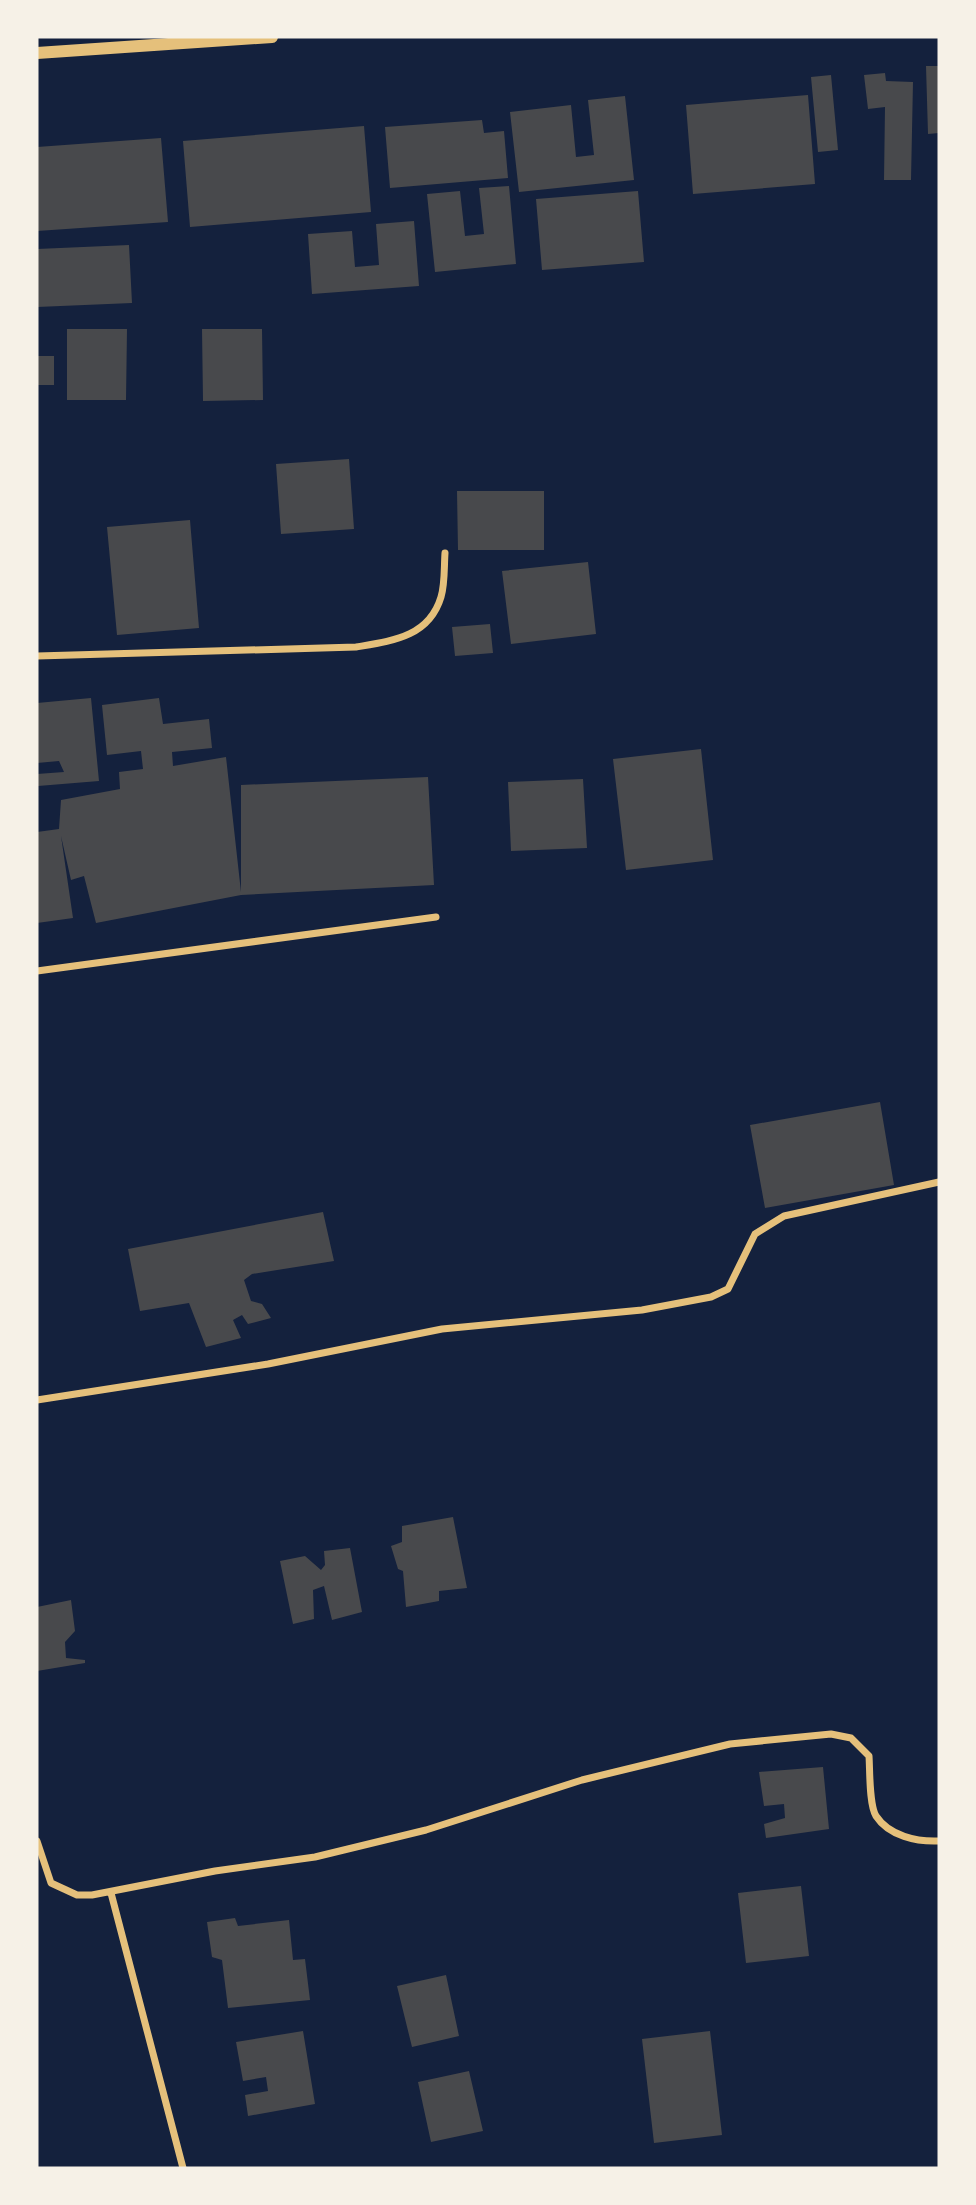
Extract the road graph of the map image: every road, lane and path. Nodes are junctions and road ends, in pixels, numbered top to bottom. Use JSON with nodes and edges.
{"nodes":[{"id":1,"x":272,"y":37,"type":"edge"},
{"id":2,"x":37,"y":53,"type":"edge"},
{"id":3,"x":445,"y":553,"type":"dead end"},
{"id":4,"x":37,"y":656,"type":"edge"},
{"id":5,"x":436,"y":917,"type":"dead end"},
{"id":6,"x":37,"y":971,"type":"edge"},
{"id":7,"x":939,"y":1182,"type":"edge"},
{"id":8,"x":37,"y":1400,"type":"edge"},
{"id":9,"x":37,"y":1841,"type":"edge"},
{"id":10,"x":939,"y":1841,"type":"edge"},
{"id":11,"x":111,"y":1893,"type":"junction"},
{"id":12,"x":183,"y":2168,"type":"edge"}],
"edges":[{"from":1,"to":2,"type":"street"},
{"from":3,"to":4,"type":"street"},
{"from":5,"to":6,"type":"street"},
{"from":7,"to":8,"type":"street"},
{"from":9,"to":11,"type":"street"},
{"from":10,"to":11,"type":"street"},
{"from":11,"to":12,"type":"street"}]}
